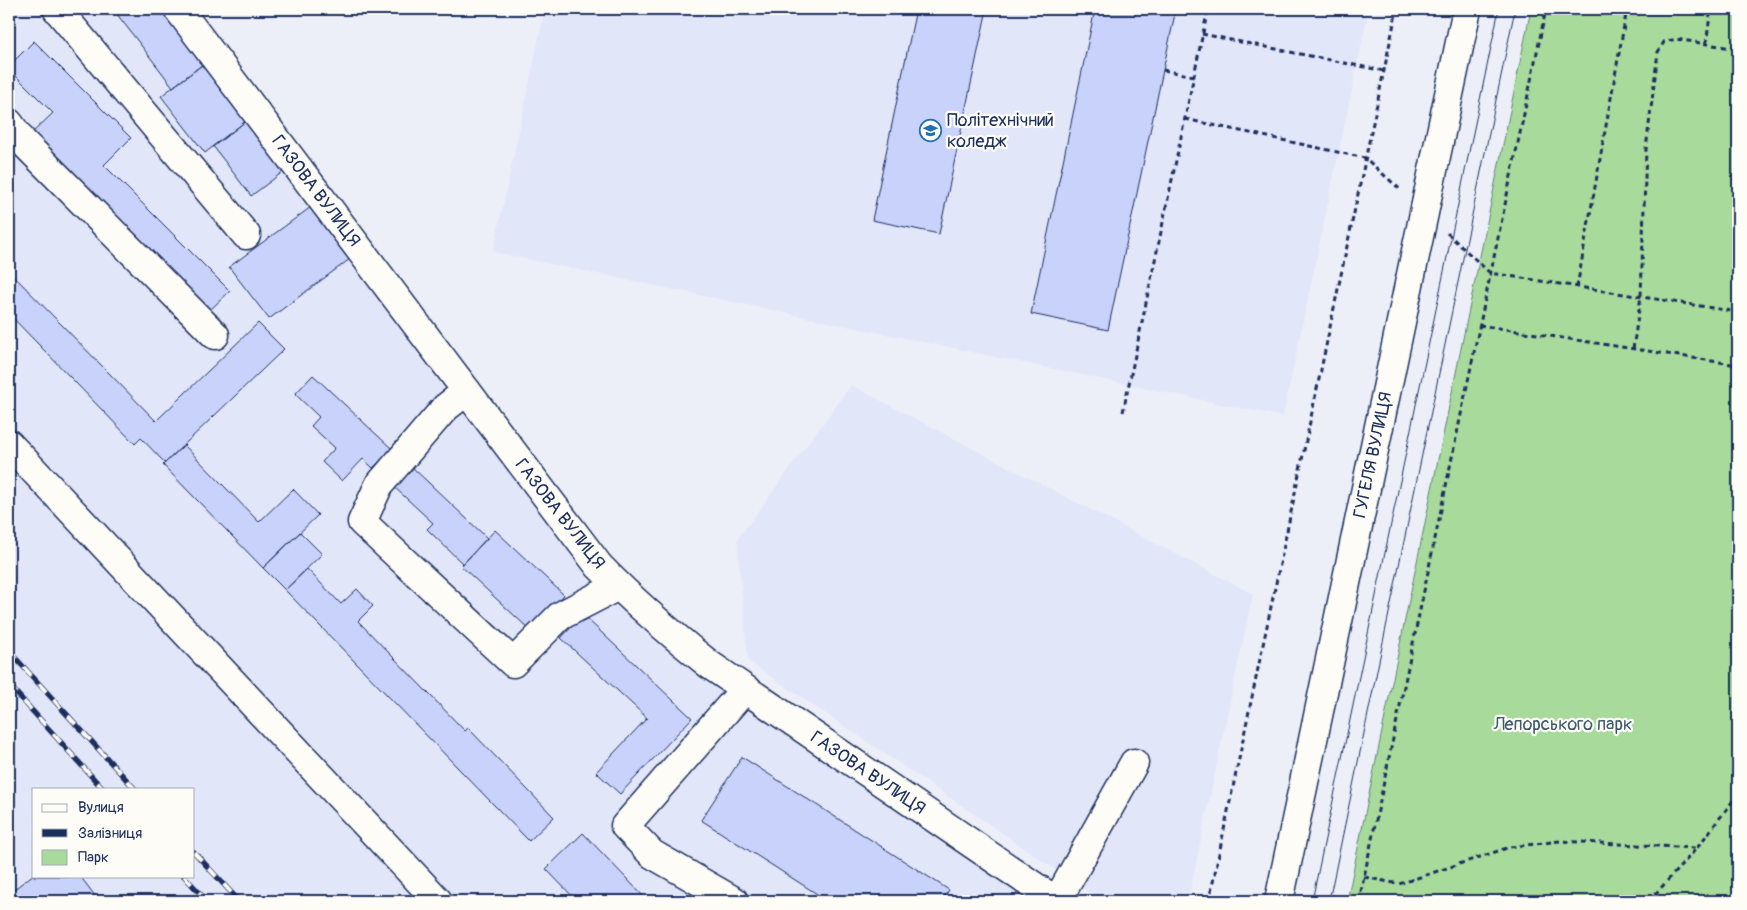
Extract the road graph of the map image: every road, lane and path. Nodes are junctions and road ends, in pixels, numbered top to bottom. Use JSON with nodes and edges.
{"nodes":[{"id":1,"x":57,"y":9,"type":"edge"},
{"id":2,"x":178,"y":9,"type":"edge"},
{"id":3,"x":1208,"y":9,"type":"edge"},
{"id":4,"x":1397,"y":9,"type":"edge"},
{"id":5,"x":1467,"y":9,"type":"edge"},
{"id":6,"x":1546,"y":9,"type":"edge"},
{"id":7,"x":1627,"y":9,"type":"edge"},
{"id":8,"x":1711,"y":9,"type":"edge"},
{"id":9,"x":1202,"y":34,"type":"junction"},
{"id":10,"x":1706,"y":44,"type":"junction"},
{"id":11,"x":1738,"y":49,"type":"edge"},
{"id":12,"x":1163,"y":70,"type":"dead end"},
{"id":13,"x":1384,"y":72,"type":"junction"},
{"id":14,"x":1194,"y":76,"type":"junction"},
{"id":15,"x":1184,"y":119,"type":"junction"},
{"id":16,"x":9,"y":123,"type":"edge"},
{"id":17,"x":1365,"y":158,"type":"junction"},
{"id":18,"x":246,"y":235,"type":"dead end"},
{"id":19,"x":1490,"y":273,"type":"junction"},
{"id":20,"x":1578,"y":287,"type":"junction"},
{"id":21,"x":1641,"y":296,"type":"junction"},
{"id":22,"x":1738,"y":312,"type":"edge"},
{"id":23,"x":1479,"y":325,"type":"junction"},
{"id":24,"x":215,"y":335,"type":"dead end"},
{"id":25,"x":1633,"y":349,"type":"junction"},
{"id":26,"x":1738,"y":365,"type":"edge"},
{"id":27,"x":467,"y":391,"type":"junction"},
{"id":28,"x":1123,"y":412,"type":"dead end"},
{"id":29,"x":9,"y":444,"type":"edge"},
{"id":30,"x":618,"y":586,"type":"junction"},
{"id":31,"x":745,"y":689,"type":"junction"},
{"id":32,"x":1134,"y":763,"type":"dead end"},
{"id":33,"x":1738,"y":794,"type":"edge"},
{"id":34,"x":1697,"y":848,"type":"junction"},
{"id":35,"x":1364,"y":877,"type":"junction"},
{"id":36,"x":438,"y":901,"type":"edge"},
{"id":37,"x":734,"y":901,"type":"edge"},
{"id":38,"x":1057,"y":901,"type":"edge"},
{"id":39,"x":1209,"y":901,"type":"edge"},
{"id":40,"x":1279,"y":901,"type":"edge"},
{"id":41,"x":1359,"y":901,"type":"edge"},
{"id":42,"x":1649,"y":901,"type":"edge"}],
"edges":[{"from":1,"to":18,"type":"street"},
{"from":2,"to":27,"type":"street","name":"ГАЗОВА ВУЛИЦЯ"},
{"from":3,"to":9,"type":"path"},
{"from":4,"to":13,"type":"path"},
{"from":5,"to":40,"type":"street","name":"ГУГЕЛЯ ВУЛИЦЯ"},
{"from":6,"to":19,"type":"path"},
{"from":7,"to":20,"type":"path"},
{"from":8,"to":10,"type":"path"},
{"from":9,"to":13,"type":"path"},
{"from":9,"to":14,"type":"path"},
{"from":10,"to":11,"type":"path"},
{"from":10,"to":21,"type":"path"},
{"from":12,"to":14,"type":"path"},
{"from":13,"to":17,"type":"path"},
{"from":14,"to":15,"type":"path"},
{"from":15,"to":17,"type":"path"},
{"from":15,"to":28,"type":"path"},
{"from":16,"to":24,"type":"street"},
{"from":17,"to":39,"type":"path"},
{"from":19,"to":20,"type":"path"},
{"from":19,"to":23,"type":"path"},
{"from":20,"to":21,"type":"path"},
{"from":21,"to":22,"type":"path"},
{"from":21,"to":25,"type":"path"},
{"from":23,"to":25,"type":"path"},
{"from":23,"to":35,"type":"path"},
{"from":25,"to":26,"type":"path"},
{"from":27,"to":30,"type":"street","name":"ГАЗОВА ВУЛИЦЯ"},
{"from":27,"to":30,"type":"street"},
{"from":29,"to":36,"type":"street"},
{"from":30,"to":31,"type":"street","name":"ГАЗОВА ВУЛИЦЯ"},
{"from":31,"to":37,"type":"street"},
{"from":31,"to":38,"type":"street","name":"ГАЗОВА ВУЛИЦЯ"},
{"from":32,"to":38,"type":"street"},
{"from":33,"to":34,"type":"path"},
{"from":34,"to":35,"type":"path"},
{"from":34,"to":42,"type":"path"},
{"from":35,"to":41,"type":"path"}]}
